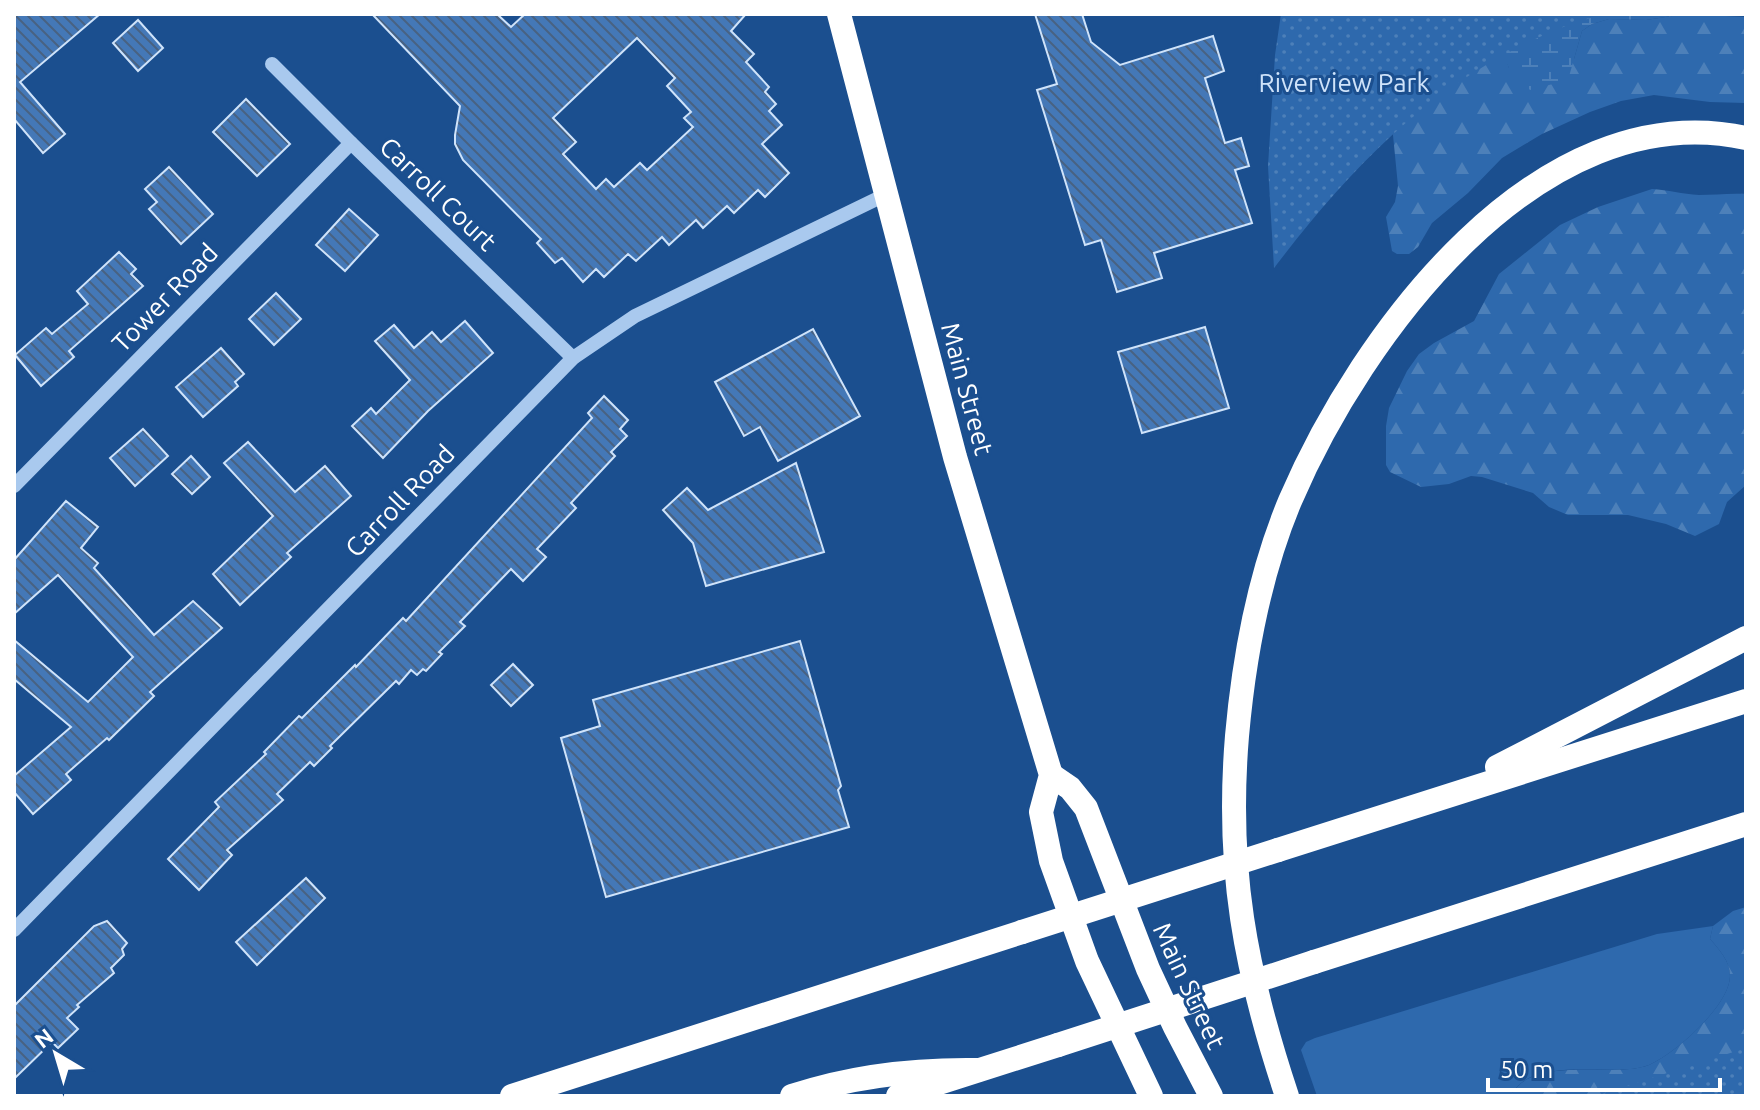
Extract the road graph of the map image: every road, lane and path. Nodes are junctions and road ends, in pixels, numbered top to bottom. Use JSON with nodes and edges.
{"nodes":[{"id":1,"x":839,"y":14,"type":"edge"},
{"id":2,"x":272,"y":64,"type":"dead end"},
{"id":3,"x":1746,"y":138,"type":"edge"},
{"id":4,"x":351,"y":143,"type":"junction"},
{"id":5,"x":887,"y":194,"type":"junction"},
{"id":6,"x":573,"y":358,"type":"junction"},
{"id":7,"x":14,"y":486,"type":"edge"},
{"id":8,"x":1746,"y":638,"type":"edge"},
{"id":9,"x":1746,"y":701,"type":"edge"},
{"id":10,"x":1051,"y":775,"type":"junction"},
{"id":11,"x":1435,"y":799,"type":"junction"},
{"id":12,"x":1746,"y":824,"type":"edge"},
{"id":13,"x":14,"y":930,"type":"edge"},
{"id":14,"x":978,"y":1070,"type":"junction"},
{"id":15,"x":512,"y":1096,"type":"edge"},
{"id":16,"x":792,"y":1096,"type":"edge"},
{"id":17,"x":898,"y":1096,"type":"edge"},
{"id":18,"x":1151,"y":1096,"type":"edge"},
{"id":19,"x":1211,"y":1096,"type":"edge"},
{"id":20,"x":1287,"y":1096,"type":"edge"}],
"edges":[{"from":1,"to":5,"type":"highway","name":"Main Street"},
{"from":2,"to":4,"type":"street","name":"Carroll Court"},
{"from":3,"to":20,"type":"highway"},
{"from":4,"to":6,"type":"street","name":"Carroll Court"},
{"from":4,"to":7,"type":"street","name":"Tower Road"},
{"from":5,"to":6,"type":"street","name":"Carroll Road"},
{"from":5,"to":10,"type":"highway","name":"Main Street"},
{"from":6,"to":13,"type":"street","name":"Carroll Road"},
{"from":8,"to":11,"type":"highway"},
{"from":9,"to":11,"type":"highway"},
{"from":10,"to":18,"type":"highway"},
{"from":10,"to":19,"type":"highway","name":"Main Street"},
{"from":11,"to":15,"type":"highway","bridge":true},
{"from":12,"to":14,"type":"highway","bridge":true},
{"from":14,"to":16,"type":"highway"},
{"from":14,"to":17,"type":"highway"}]}
